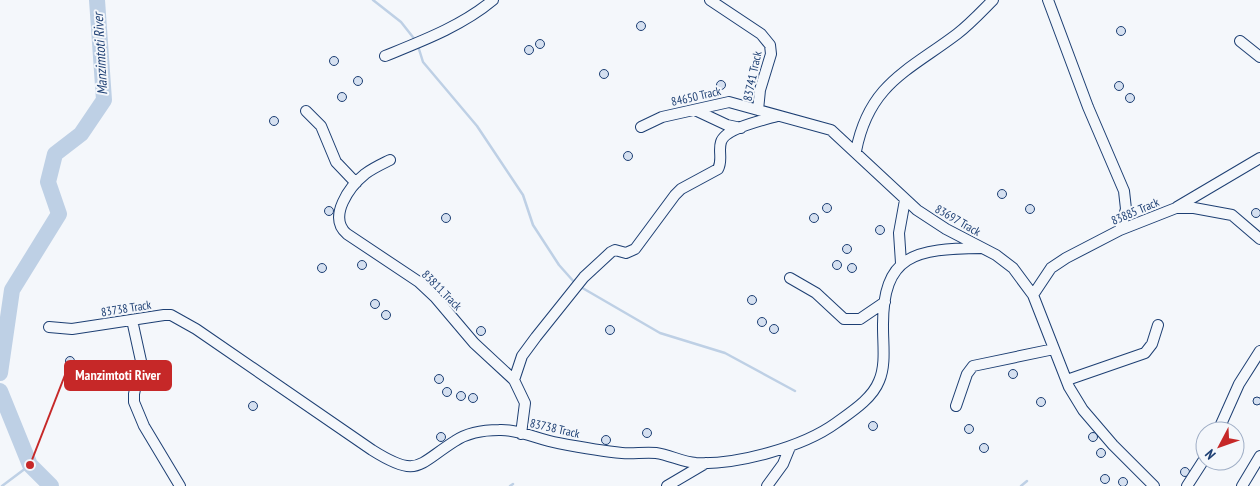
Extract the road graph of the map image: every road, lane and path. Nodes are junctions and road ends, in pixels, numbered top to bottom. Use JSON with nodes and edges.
{"nodes":[{"id":1,"x":493,"y":0,"type":"edge"},
{"id":2,"x":710,"y":0,"type":"edge"},
{"id":3,"x":993,"y":0,"type":"edge"},
{"id":4,"x":1048,"y":0,"type":"edge"},
{"id":5,"x":1240,"y":41,"type":"dead end"},
{"id":6,"x":385,"y":56,"type":"dead end"},
{"id":7,"x":1260,"y":57,"type":"edge"},
{"id":8,"x":695,"y":110,"type":"junction"},
{"id":9,"x":758,"y":110,"type":"junction"},
{"id":10,"x":306,"y":111,"type":"dead end"},
{"id":11,"x":777,"y":116,"type":"junction"},
{"id":12,"x":641,"y":127,"type":"dead end"},
{"id":13,"x":741,"y":128,"type":"junction"},
{"id":14,"x":856,"y":151,"type":"junction"},
{"id":15,"x":1260,"y":158,"type":"edge"},
{"id":16,"x":390,"y":160,"type":"dead end"},
{"id":17,"x":358,"y":181,"type":"junction"},
{"id":18,"x":905,"y":200,"type":"junction"},
{"id":19,"x":1176,"y":208,"type":"junction"},
{"id":20,"x":1120,"y":230,"type":"junction"},
{"id":21,"x":1260,"y":239,"type":"edge"},
{"id":22,"x":981,"y":248,"type":"junction"},
{"id":23,"x":901,"y":264,"type":"junction"},
{"id":24,"x":790,"y":278,"type":"dead end"},
{"id":25,"x":1033,"y":295,"type":"junction"},
{"id":26,"x":885,"y":302,"type":"junction"},
{"id":27,"x":132,"y":320,"type":"junction"},
{"id":28,"x":1158,"y":326,"type":"dead end"},
{"id":29,"x":49,"y":327,"type":"dead end"},
{"id":30,"x":1054,"y":349,"type":"junction"},
{"id":31,"x":1260,"y":351,"type":"edge"},
{"id":32,"x":514,"y":380,"type":"junction"},
{"id":33,"x":1067,"y":380,"type":"junction"},
{"id":34,"x":956,"y":406,"type":"dead end"},
{"id":35,"x":1222,"y":421,"type":"edge"},
{"id":36,"x":522,"y":434,"type":"junction"},
{"id":37,"x":790,"y":447,"type":"junction"},
{"id":38,"x":1260,"y":456,"type":"edge"},
{"id":39,"x":707,"y":463,"type":"junction"},
{"id":40,"x":1197,"y":471,"type":"edge"},
{"id":41,"x":180,"y":486,"type":"edge"},
{"id":42,"x":667,"y":486,"type":"edge"},
{"id":43,"x":767,"y":486,"type":"edge"},
{"id":44,"x":1154,"y":486,"type":"edge"},
{"id":45,"x":1187,"y":486,"type":"edge"},
{"id":46,"x":1242,"y":486,"type":"edge"}],
"edges":[{"from":1,"to":6,"type":"street"},
{"from":2,"to":9,"type":"street","name":"83741 Track"},
{"from":3,"to":14,"type":"street"},
{"from":4,"to":20,"type":"street"},
{"from":5,"to":7,"type":"street"},
{"from":8,"to":9,"type":"street","name":"84650 Track"},
{"from":8,"to":12,"type":"street","name":"84650 Track"},
{"from":8,"to":13,"type":"street"},
{"from":9,"to":11,"type":"street","name":"83741 Track"},
{"from":10,"to":17,"type":"street"},
{"from":11,"to":13,"type":"street"},
{"from":11,"to":14,"type":"street","name":"83741 Track"},
{"from":13,"to":32,"type":"street"},
{"from":14,"to":18,"type":"street","name":"83697 Track"},
{"from":15,"to":19,"type":"street"},
{"from":16,"to":17,"type":"street"},
{"from":17,"to":32,"type":"street","name":"83811 Track"},
{"from":18,"to":22,"type":"street","name":"83697 Track"},
{"from":18,"to":23,"type":"street"},
{"from":19,"to":20,"type":"street","name":"83885 Track"},
{"from":19,"to":21,"type":"street","name":"83885 Track"},
{"from":20,"to":25,"type":"street","name":"83885 Track"},
{"from":22,"to":23,"type":"street"},
{"from":22,"to":25,"type":"street","name":"83697 Track"},
{"from":23,"to":26,"type":"street","name":"83738 Track"},
{"from":24,"to":26,"type":"street"},
{"from":25,"to":30,"type":"street","name":"83697 Track"},
{"from":26,"to":37,"type":"street","name":"83738 Track"},
{"from":27,"to":29,"type":"street","name":"83738 Track"},
{"from":27,"to":36,"type":"street","name":"83738 Track"},
{"from":27,"to":41,"type":"street"},
{"from":28,"to":33,"type":"street"},
{"from":30,"to":33,"type":"street","name":"83697 Track"},
{"from":30,"to":34,"type":"street"},
{"from":31,"to":35,"type":"street"},
{"from":32,"to":36,"type":"street","name":"83811 Track"},
{"from":33,"to":44,"type":"street","name":"83697 Track"},
{"from":36,"to":39,"type":"street","name":"83738 Track"},
{"from":37,"to":39,"type":"street","name":"83738 Track"},
{"from":37,"to":43,"type":"street"},
{"from":38,"to":46,"type":"street"},
{"from":39,"to":42,"type":"street"},
{"from":40,"to":45,"type":"street"}]}
